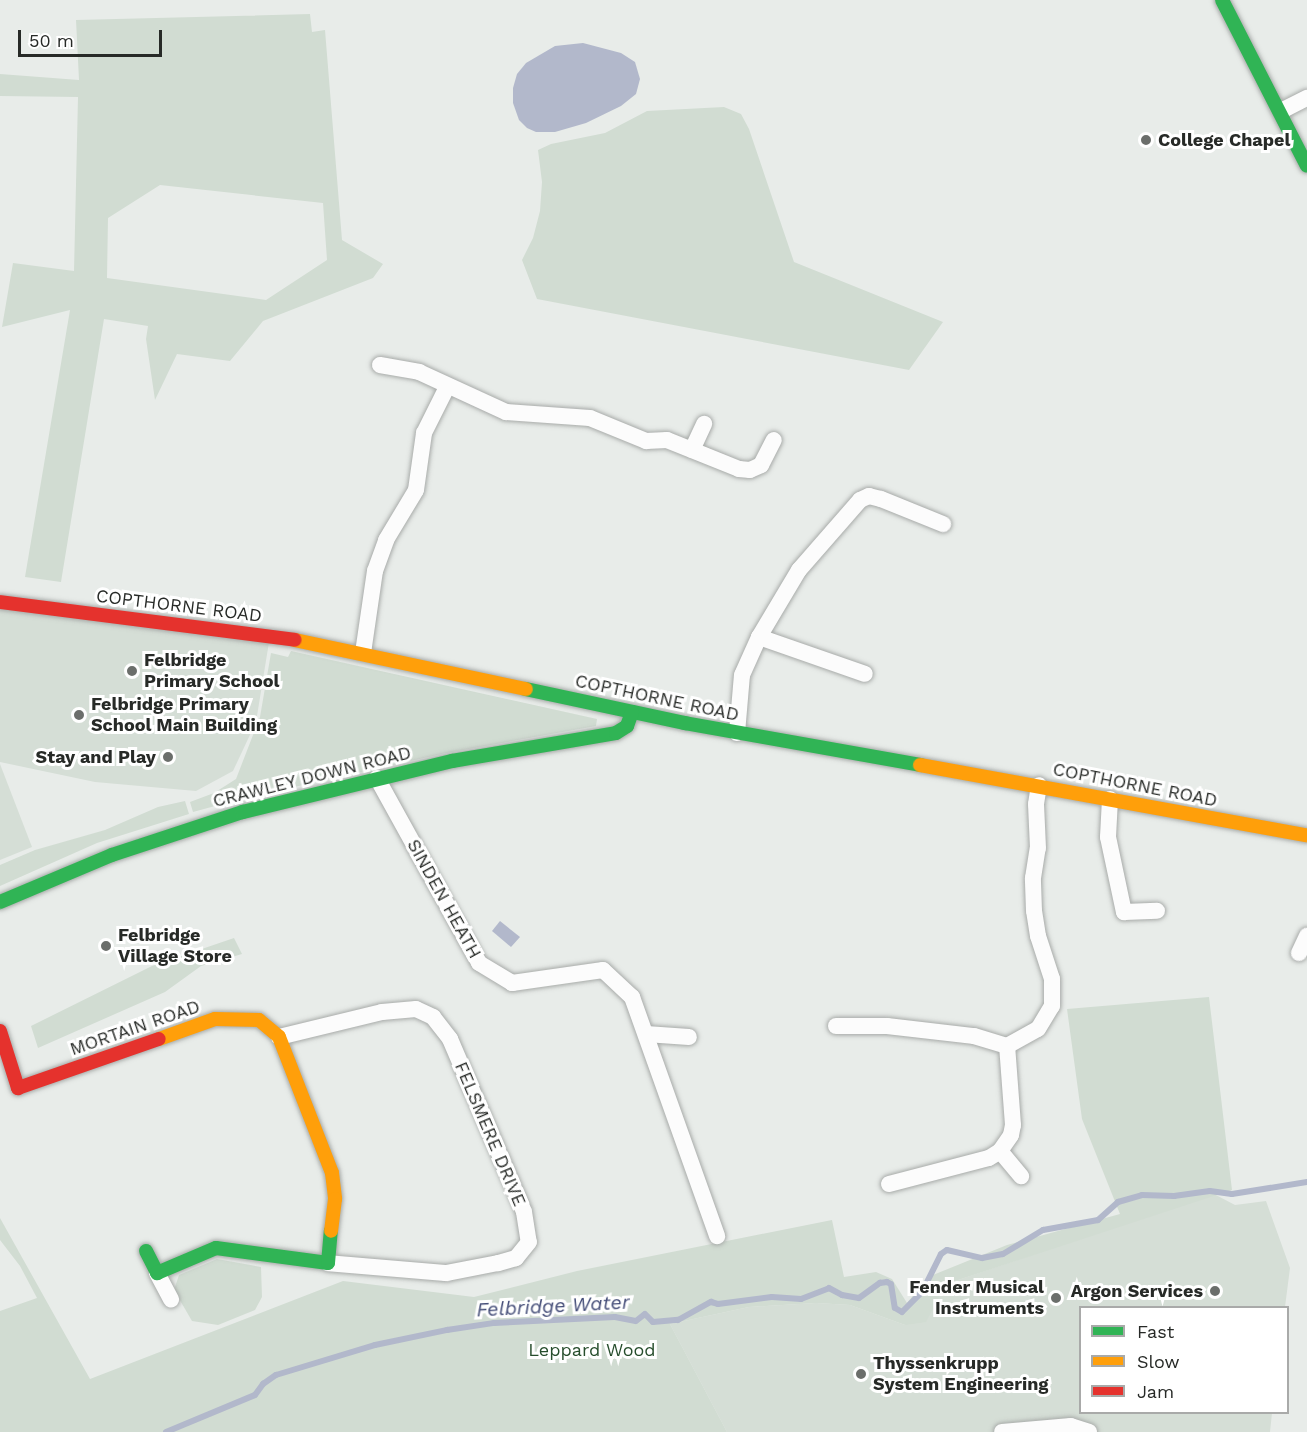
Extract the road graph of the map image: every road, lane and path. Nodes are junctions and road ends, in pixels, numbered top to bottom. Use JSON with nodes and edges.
{"nodes":[{"id":1,"x":1222,"y":0,"type":"edge"},
{"id":2,"x":1307,"y":98,"type":"edge"},
{"id":3,"x":1281,"y":111,"type":"junction"},
{"id":4,"x":1307,"y":166,"type":"edge"},
{"id":5,"x":380,"y":365,"type":"dead end"},
{"id":6,"x":447,"y":387,"type":"junction"},
{"id":7,"x":704,"y":424,"type":"dead end"},
{"id":8,"x":774,"y":440,"type":"dead end"},
{"id":9,"x":692,"y":450,"type":"junction"},
{"id":10,"x":943,"y":524,"type":"dead end"},
{"id":11,"x":0,"y":602,"type":"edge"},
{"id":12,"x":759,"y":637,"type":"junction"},
{"id":13,"x":363,"y":653,"type":"junction"},
{"id":14,"x":865,"y":674,"type":"dead end"},
{"id":15,"x":632,"y":711,"type":"junction"},
{"id":16,"x":737,"y":733,"type":"junction"},
{"id":17,"x":377,"y":778,"type":"junction"},
{"id":18,"x":1039,"y":785,"type":"junction"},
{"id":19,"x":1110,"y":799,"type":"junction"},
{"id":20,"x":1307,"y":835,"type":"edge"},
{"id":21,"x":0,"y":902,"type":"edge"},
{"id":22,"x":1157,"y":911,"type":"dead end"},
{"id":23,"x":1307,"y":936,"type":"edge"},
{"id":24,"x":1299,"y":953,"type":"dead end"},
{"id":25,"x":836,"y":1026,"type":"dead end"},
{"id":26,"x":0,"y":1031,"type":"edge"},
{"id":27,"x":646,"y":1034,"type":"junction"},
{"id":28,"x":279,"y":1038,"type":"junction"},
{"id":29,"x":689,"y":1038,"type":"dead end"},
{"id":30,"x":1007,"y":1046,"type":"junction"},
{"id":31,"x":1000,"y":1151,"type":"junction"},
{"id":32,"x":1021,"y":1176,"type":"dead end"},
{"id":33,"x":889,"y":1184,"type":"dead end"},
{"id":34,"x":717,"y":1236,"type":"dead end"},
{"id":35,"x":146,"y":1251,"type":"dead end"},
{"id":36,"x":328,"y":1263,"type":"junction"},
{"id":37,"x":157,"y":1273,"type":"junction"},
{"id":38,"x":171,"y":1299,"type":"dead end"},
{"id":39,"x":1002,"y":1432,"type":"edge"},
{"id":40,"x":1089,"y":1432,"type":"edge"}],
"edges":[{"from":1,"to":3,"type":"main road"},
{"from":2,"to":3,"type":"street"},
{"from":3,"to":4,"type":"main road"},
{"from":5,"to":6,"type":"street"},
{"from":6,"to":9,"type":"street"},
{"from":6,"to":13,"type":"street"},
{"from":7,"to":9,"type":"street"},
{"from":8,"to":9,"type":"street"},
{"from":10,"to":12,"type":"street"},
{"from":11,"to":13,"type":"main road","name":"COPTHORNE ROAD"},
{"from":12,"to":14,"type":"street"},
{"from":12,"to":16,"type":"street"},
{"from":13,"to":15,"type":"main road","name":"COPTHORNE ROAD"},
{"from":15,"to":16,"type":"main road","name":"COPTHORNE ROAD"},
{"from":15,"to":17,"type":"main road","name":"CRAWLEY DOWN ROAD"},
{"from":16,"to":18,"type":"main road","name":"COPTHORNE ROAD"},
{"from":17,"to":21,"type":"main road","name":"CRAWLEY DOWN ROAD"},
{"from":17,"to":27,"type":"street","name":"SINDEN HEATH"},
{"from":18,"to":19,"type":"main road","name":"COPTHORNE ROAD"},
{"from":18,"to":30,"type":"street"},
{"from":19,"to":20,"type":"main road","name":"COPTHORNE ROAD"},
{"from":19,"to":22,"type":"street"},
{"from":23,"to":24,"type":"street"},
{"from":25,"to":30,"type":"street"},
{"from":26,"to":28,"type":"main road","name":"MORTAIN ROAD"},
{"from":27,"to":29,"type":"street"},
{"from":27,"to":34,"type":"street","name":"SINDEN HEATH"},
{"from":28,"to":36,"type":"main road"},
{"from":28,"to":36,"type":"street","name":"FELSMERE DRIVE"},
{"from":30,"to":31,"type":"street"},
{"from":31,"to":32,"type":"street"},
{"from":31,"to":33,"type":"street"},
{"from":35,"to":37,"type":"main road"},
{"from":36,"to":37,"type":"main road"},
{"from":37,"to":38,"type":"street"},
{"from":39,"to":40,"type":"street"}]}
